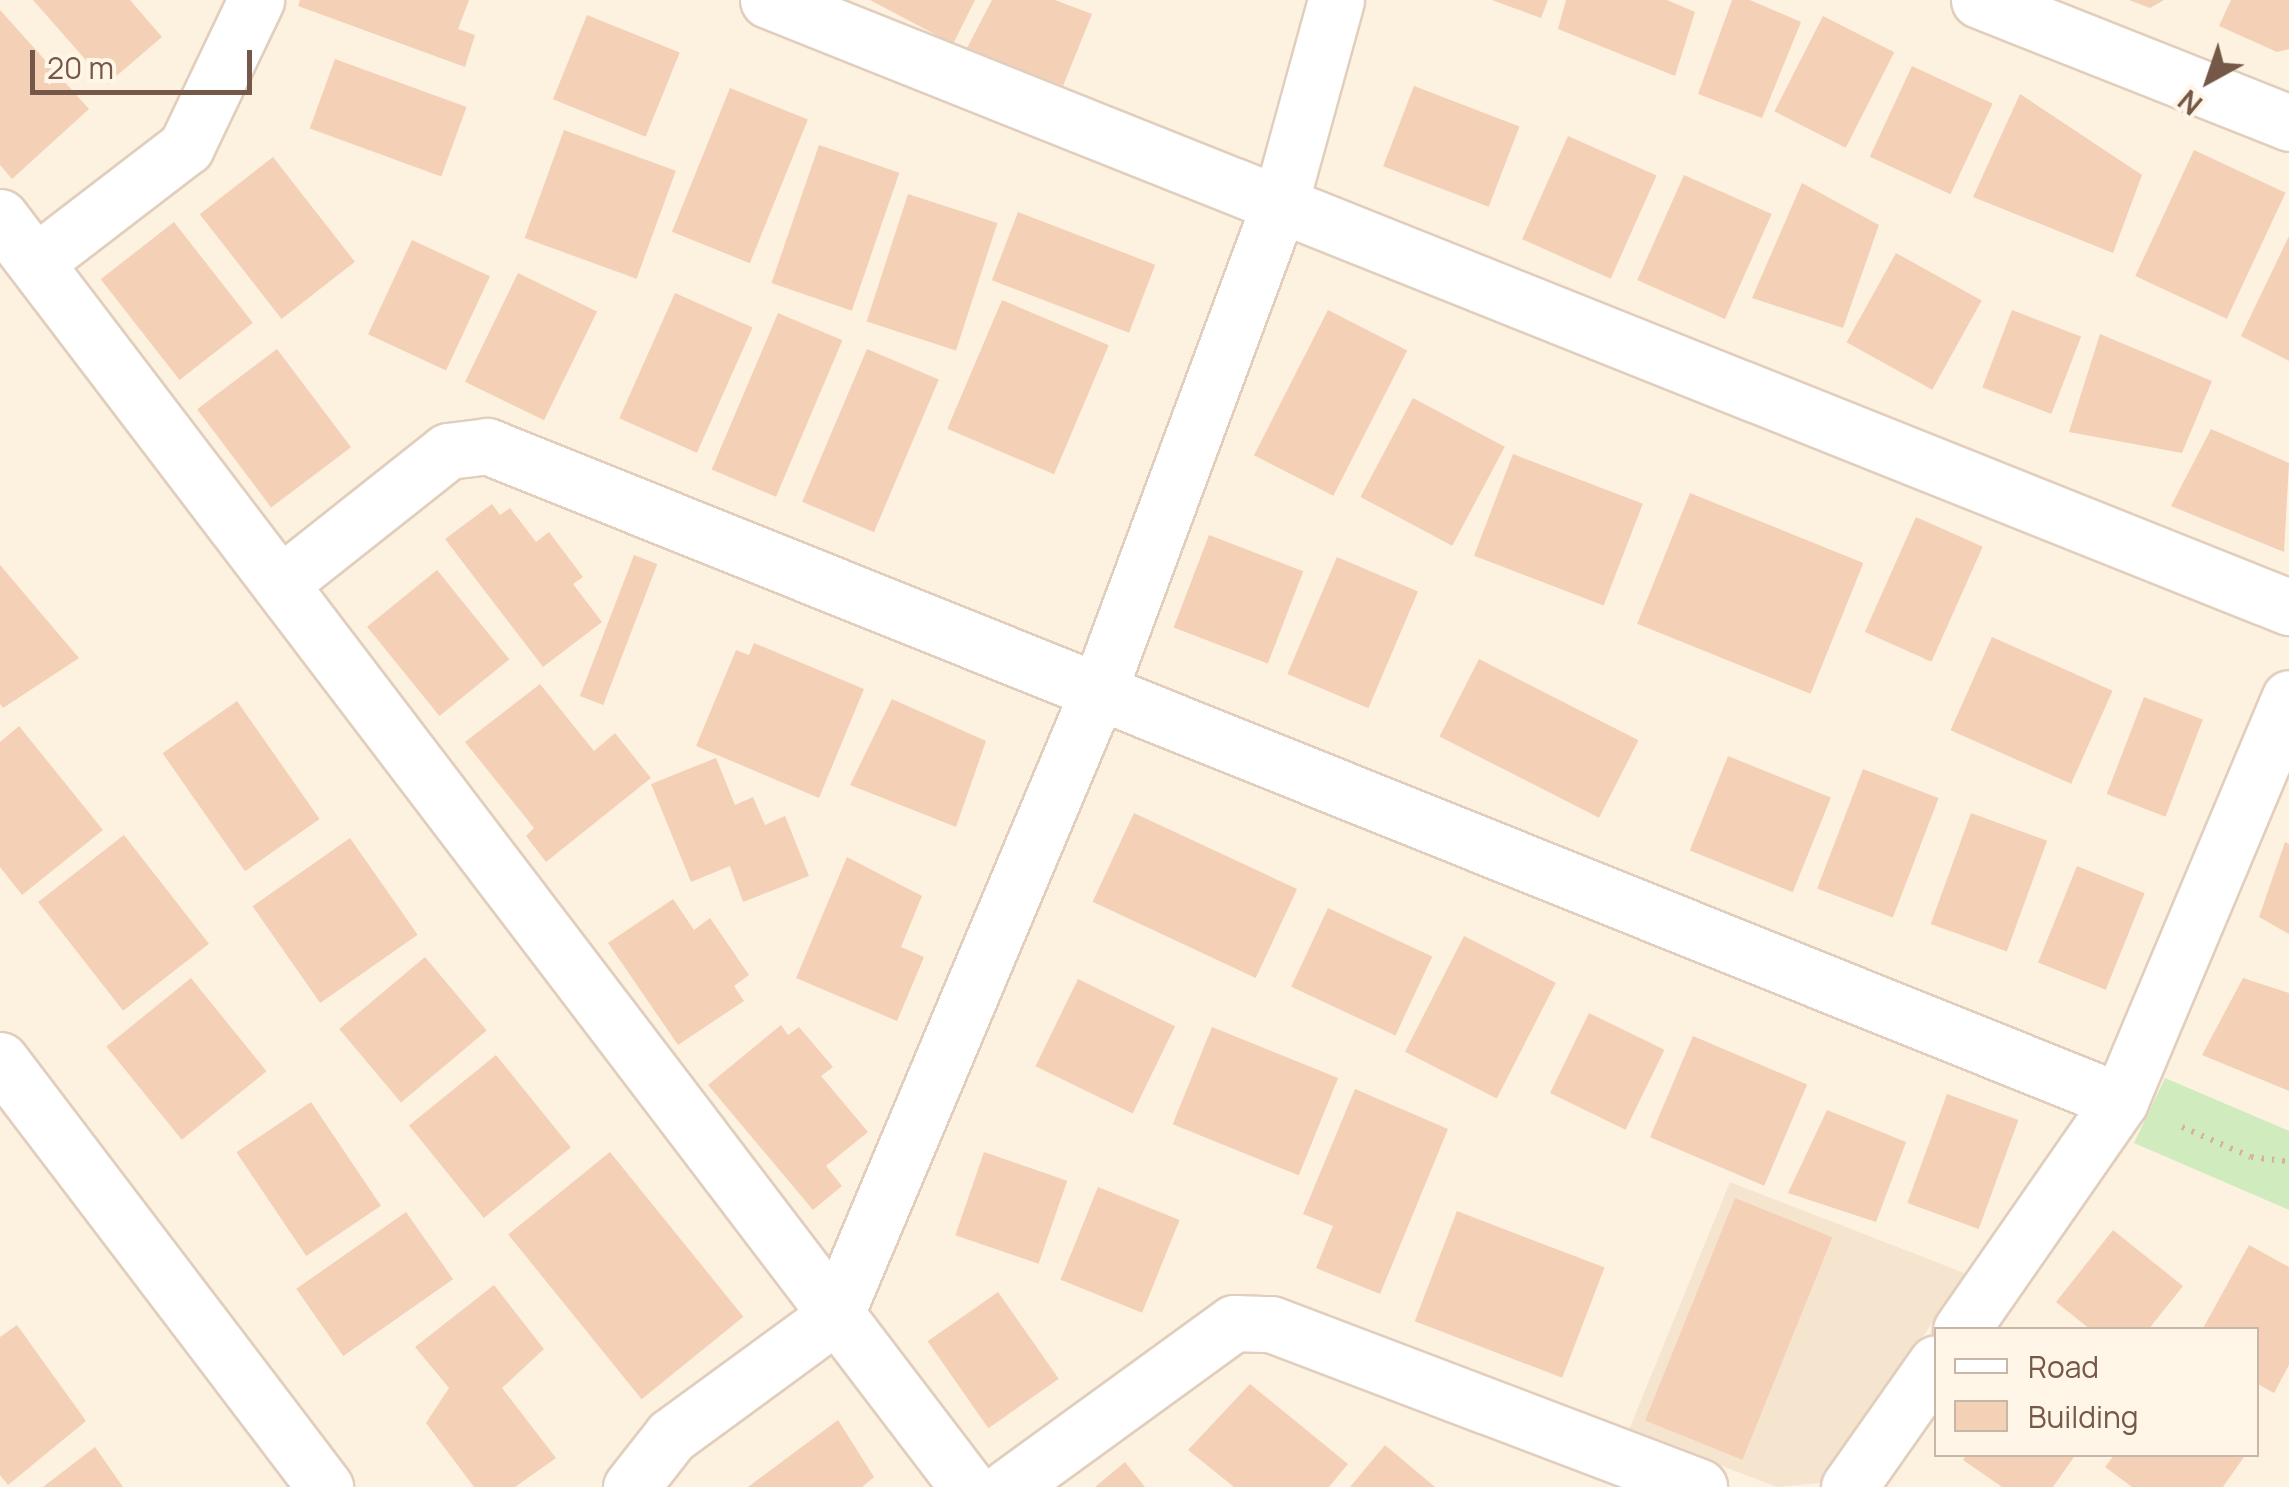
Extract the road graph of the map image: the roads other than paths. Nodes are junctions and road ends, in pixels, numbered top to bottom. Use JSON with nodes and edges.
{"nodes":[{"id":1,"x":256,"y":0,"type":"edge"},
{"id":2,"x":768,"y":0,"type":"edge"},
{"id":3,"x":1336,"y":0,"type":"edge"},
{"id":4,"x":1979,"y":0,"type":"edge"},
{"id":5,"x":2289,"y":124,"type":"edge"},
{"id":6,"x":1281,"y":200,"type":"junction"},
{"id":7,"x":0,"y":216,"type":"edge"},
{"id":8,"x":36,"y":262,"type":"junction"},
{"id":9,"x":280,"y":584,"type":"junction"},
{"id":10,"x":2289,"y":607,"type":"edge"},
{"id":11,"x":1100,"y":687,"type":"junction"},
{"id":12,"x":2289,"y":698,"type":"edge"},
{"id":13,"x":0,"y":1060,"type":"edge"},
{"id":14,"x":2120,"y":1100,"type":"junction"},
{"id":15,"x":835,"y":1316,"type":"junction"},
{"id":16,"x":1962,"y":1327,"type":"edge"},
{"id":17,"x":1934,"y":1367,"type":"edge"},
{"id":18,"x":325,"y":1487,"type":"edge"},
{"id":19,"x":631,"y":1487,"type":"edge"},
{"id":20,"x":968,"y":1487,"type":"edge"},
{"id":21,"x":1008,"y":1487,"type":"edge"},
{"id":22,"x":1699,"y":1487,"type":"edge"},
{"id":23,"x":1849,"y":1487,"type":"edge"}],
"edges":[{"from":1,"to":8,"type":"street"},
{"from":2,"to":6,"type":"street"},
{"from":3,"to":6,"type":"street"},
{"from":4,"to":5,"type":"street"},
{"from":6,"to":10,"type":"street"},
{"from":6,"to":11,"type":"street"},
{"from":7,"to":8,"type":"street"},
{"from":8,"to":9,"type":"street"},
{"from":9,"to":11,"type":"street"},
{"from":9,"to":15,"type":"street"},
{"from":11,"to":14,"type":"street"},
{"from":11,"to":15,"type":"street"},
{"from":12,"to":14,"type":"street"},
{"from":13,"to":18,"type":"street"},
{"from":14,"to":16,"type":"street"},
{"from":15,"to":19,"type":"street"},
{"from":15,"to":20,"type":"street"},
{"from":17,"to":23,"type":"street"},
{"from":21,"to":22,"type":"street"}]}
